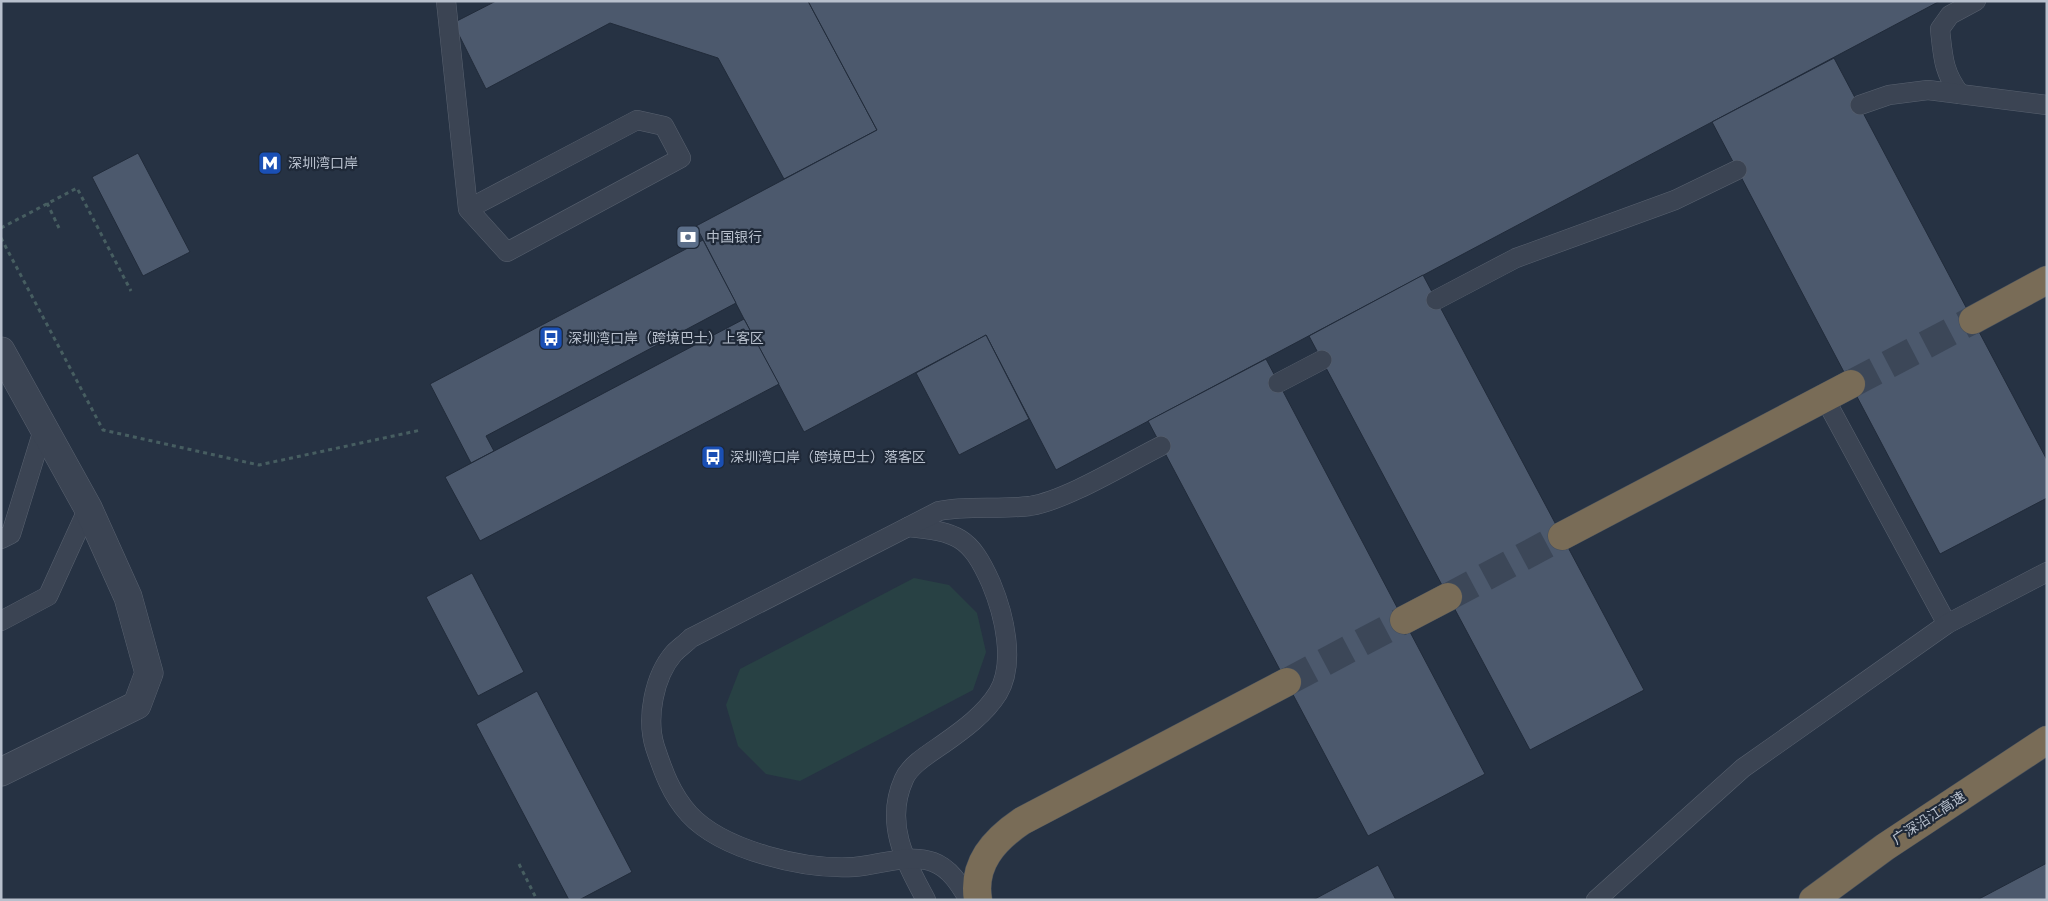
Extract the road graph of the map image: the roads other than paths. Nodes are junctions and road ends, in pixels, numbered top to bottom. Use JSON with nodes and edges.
{"nodes":[{"id":1,"x":446,"y":1,"type":"edge"},
{"id":2,"x":1976,"y":1,"type":"edge"},
{"id":3,"x":1960,"y":94,"type":"junction"},
{"id":4,"x":1860,"y":105,"type":"dead end"},
{"id":5,"x":2047,"y":105,"type":"edge"},
{"id":6,"x":1737,"y":170,"type":"dead end"},
{"id":7,"x":468,"y":209,"type":"junction"},
{"id":8,"x":2047,"y":280,"type":"edge"},
{"id":9,"x":1436,"y":300,"type":"dead end"},
{"id":10,"x":1973,"y":320,"type":"tunnel mouth"},
{"id":11,"x":1,"y":351,"type":"edge"},
{"id":12,"x":1322,"y":360,"type":"dead end"},
{"id":13,"x":1278,"y":384,"type":"dead end"},
{"id":14,"x":1850,"y":384,"type":"tunnel mouth"},
{"id":15,"x":1824,"y":397,"type":"junction"},
{"id":16,"x":44,"y":427,"type":"junction"},
{"id":17,"x":1161,"y":446,"type":"dead end"},
{"id":18,"x":88,"y":508,"type":"junction"},
{"id":19,"x":908,"y":527,"type":"junction"},
{"id":20,"x":1562,"y":536,"type":"tunnel mouth"},
{"id":21,"x":1,"y":539,"type":"edge"},
{"id":22,"x":2047,"y":572,"type":"edge"},
{"id":23,"x":1448,"y":597,"type":"tunnel mouth"},
{"id":24,"x":1404,"y":620,"type":"tunnel mouth"},
{"id":25,"x":1,"y":621,"type":"edge"},
{"id":26,"x":1947,"y":624,"type":"junction"},
{"id":27,"x":1286,"y":682,"type":"tunnel mouth"},
{"id":28,"x":2047,"y":740,"type":"edge"},
{"id":29,"x":1,"y":772,"type":"edge"},
{"id":30,"x":904,"y":860,"type":"junction"},
{"id":31,"x":926,"y":900,"type":"edge"},
{"id":32,"x":969,"y":900,"type":"edge"},
{"id":33,"x":978,"y":900,"type":"edge"},
{"id":34,"x":1596,"y":900,"type":"edge"},
{"id":35,"x":1813,"y":900,"type":"edge"}],
"edges":[{"from":1,"to":7,"type":"lane"},
{"from":2,"to":3,"type":"lane"},
{"from":3,"to":4,"type":"lane"},
{"from":3,"to":5,"type":"lane"},
{"from":6,"to":9,"type":"lane"},
{"from":7,"to":7,"type":"lane"},
{"from":8,"to":10,"type":"highway"},
{"from":11,"to":16,"type":"street"},
{"from":12,"to":13,"type":"lane"},
{"from":14,"to":15,"type":"highway"},
{"from":15,"to":20,"type":"highway"},
{"from":15,"to":26,"type":"lane"},
{"from":16,"to":18,"type":"street"},
{"from":16,"to":21,"type":"lane"},
{"from":17,"to":19,"type":"lane"},
{"from":18,"to":25,"type":"lane"},
{"from":18,"to":29,"type":"street"},
{"from":19,"to":30,"type":"lane"},
{"from":19,"to":30,"type":"lane"},
{"from":22,"to":26,"type":"lane"},
{"from":23,"to":24,"type":"highway"},
{"from":26,"to":34,"type":"lane"},
{"from":27,"to":33,"type":"highway"},
{"from":28,"to":35,"type":"highway","name":"广深沿江高速"},
{"from":30,"to":31,"type":"lane"},
{"from":30,"to":32,"type":"lane"}]}
